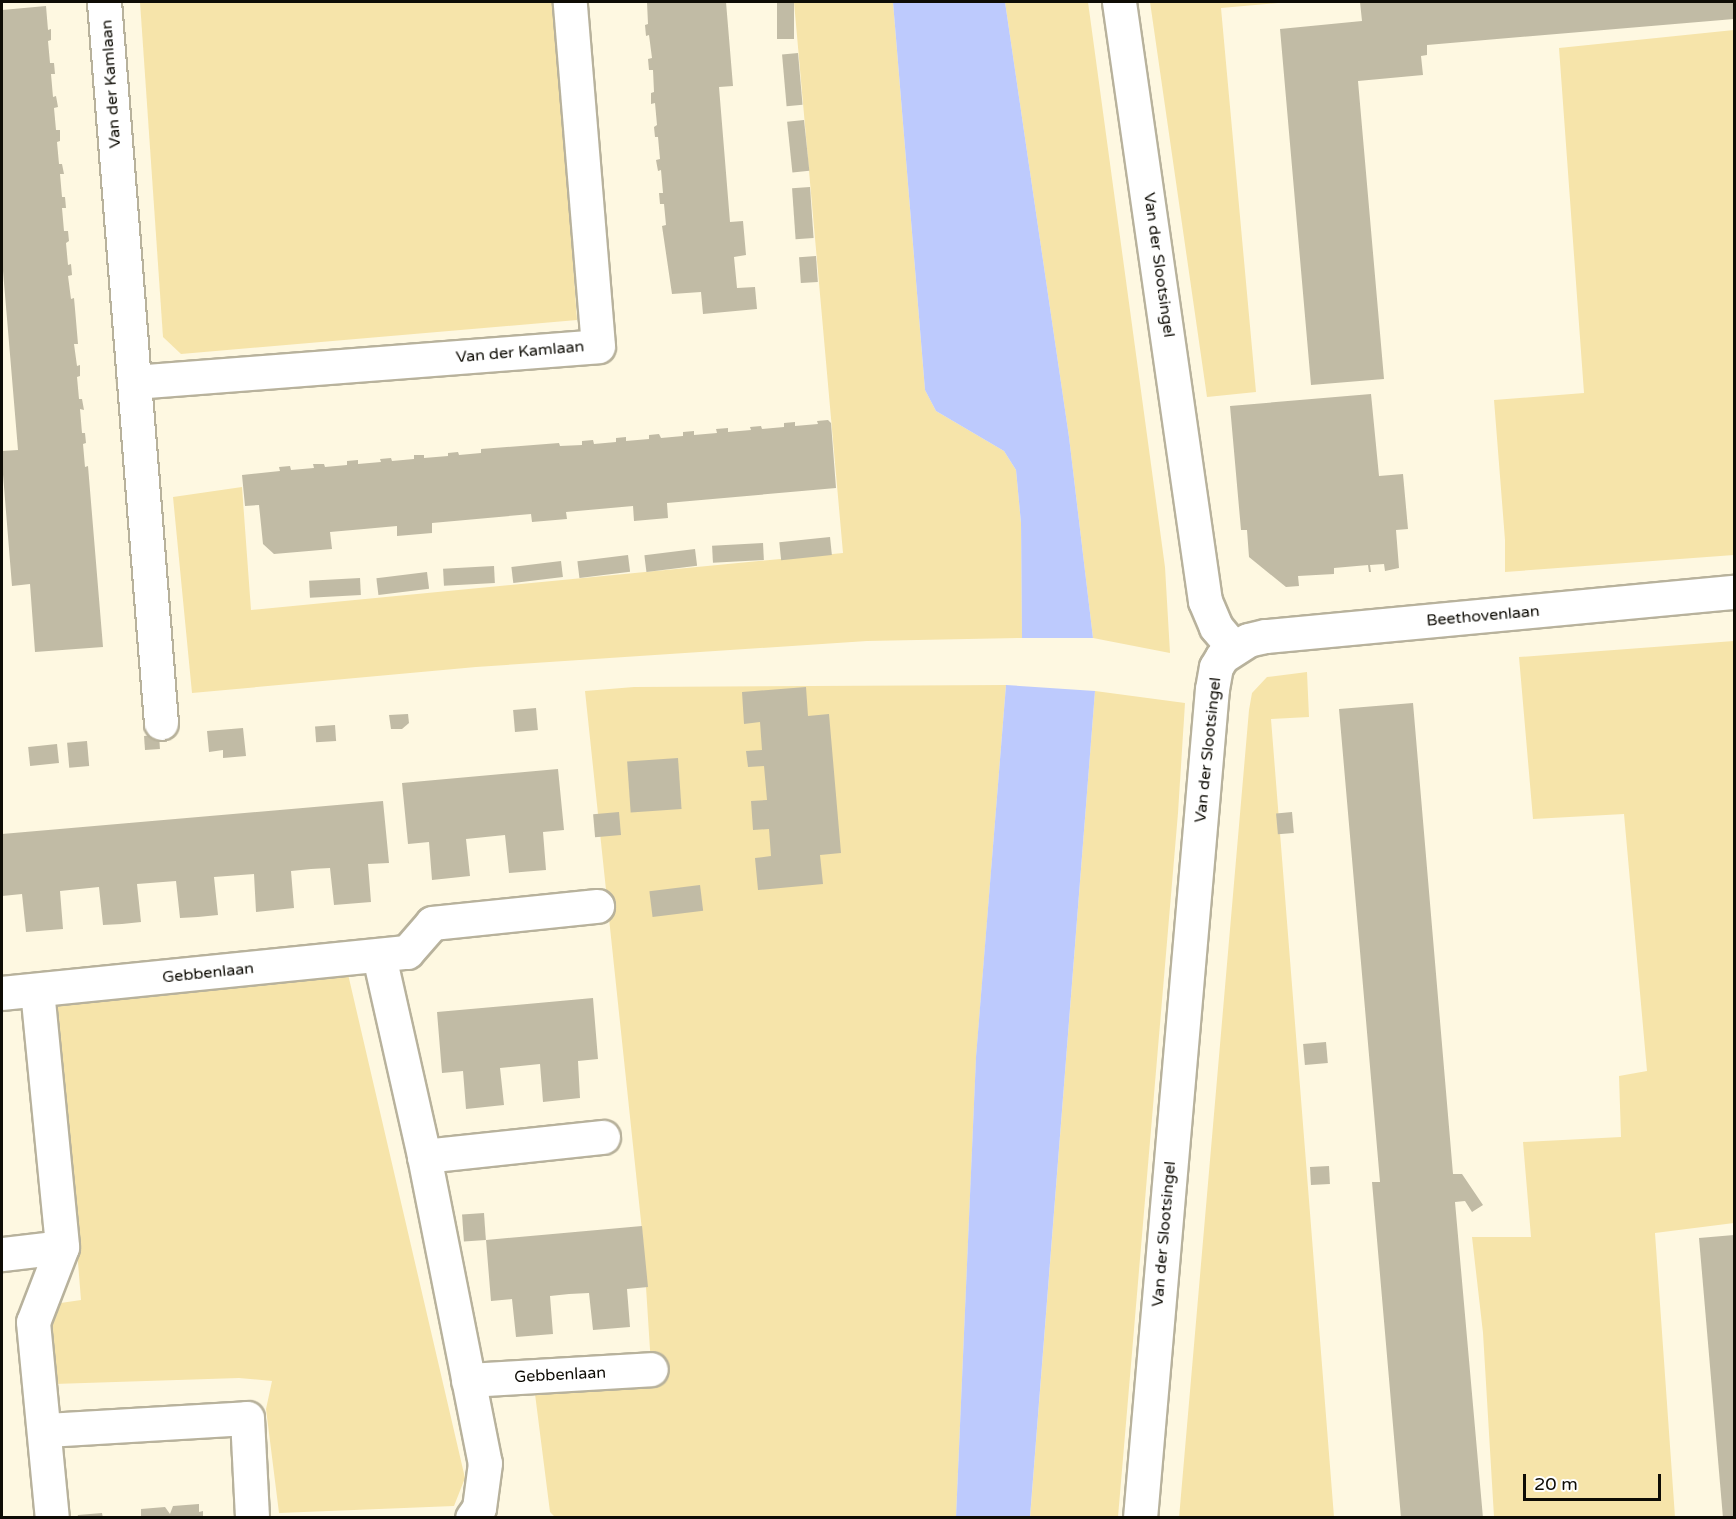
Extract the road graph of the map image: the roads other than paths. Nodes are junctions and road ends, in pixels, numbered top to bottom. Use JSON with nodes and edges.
{"nodes":[{"id":1,"x":104,"y":2,"type":"edge"},
{"id":2,"x":570,"y":2,"type":"edge"},
{"id":3,"x":1119,"y":2,"type":"edge"},
{"id":4,"x":134,"y":382,"type":"junction"},
{"id":5,"x":1734,"y":592,"type":"edge"},
{"id":6,"x":1233,"y":647,"type":"junction"},
{"id":7,"x":161,"y":723,"type":"dead end"},
{"id":8,"x":597,"y":906,"type":"dead end"},
{"id":9,"x":380,"y":956,"type":"junction"},
{"id":10,"x":37,"y":990,"type":"junction"},
{"id":11,"x":2,"y":993,"type":"edge"},
{"id":12,"x":603,"y":1137,"type":"dead end"},
{"id":13,"x":424,"y":1156,"type":"junction"},
{"id":14,"x":62,"y":1247,"type":"junction"},
{"id":15,"x":2,"y":1254,"type":"edge"},
{"id":16,"x":651,"y":1370,"type":"dead end"},
{"id":17,"x":468,"y":1380,"type":"junction"},
{"id":18,"x":46,"y":1430,"type":"junction"},
{"id":19,"x":52,"y":1518,"type":"edge"},
{"id":20,"x":252,"y":1518,"type":"edge"},
{"id":21,"x":472,"y":1518,"type":"edge"},
{"id":22,"x":1140,"y":1518,"type":"edge"}],
"edges":[{"from":1,"to":4,"type":"street","name":"Van der Kamlaan"},
{"from":2,"to":4,"type":"street","name":"Van der Kamlaan"},
{"from":3,"to":6,"type":"street","name":"Van der Slootsingel"},
{"from":4,"to":7,"type":"street","name":"Van der Kamlaan"},
{"from":5,"to":6,"type":"street","name":"Beethovenlaan"},
{"from":6,"to":22,"type":"street","name":"Van der Slootsingel"},
{"from":8,"to":9,"type":"street","name":"Gebbenlaan"},
{"from":9,"to":10,"type":"street","name":"Gebbenlaan"},
{"from":9,"to":13,"type":"street"},
{"from":10,"to":11,"type":"street","name":"Gebbenlaan"},
{"from":10,"to":14,"type":"street"},
{"from":12,"to":13,"type":"street"},
{"from":13,"to":17,"type":"street"},
{"from":14,"to":15,"type":"street"},
{"from":14,"to":18,"type":"street"},
{"from":16,"to":17,"type":"street","name":"Gebbenlaan"},
{"from":17,"to":21,"type":"street"},
{"from":18,"to":19,"type":"street"},
{"from":18,"to":20,"type":"street"}]}
